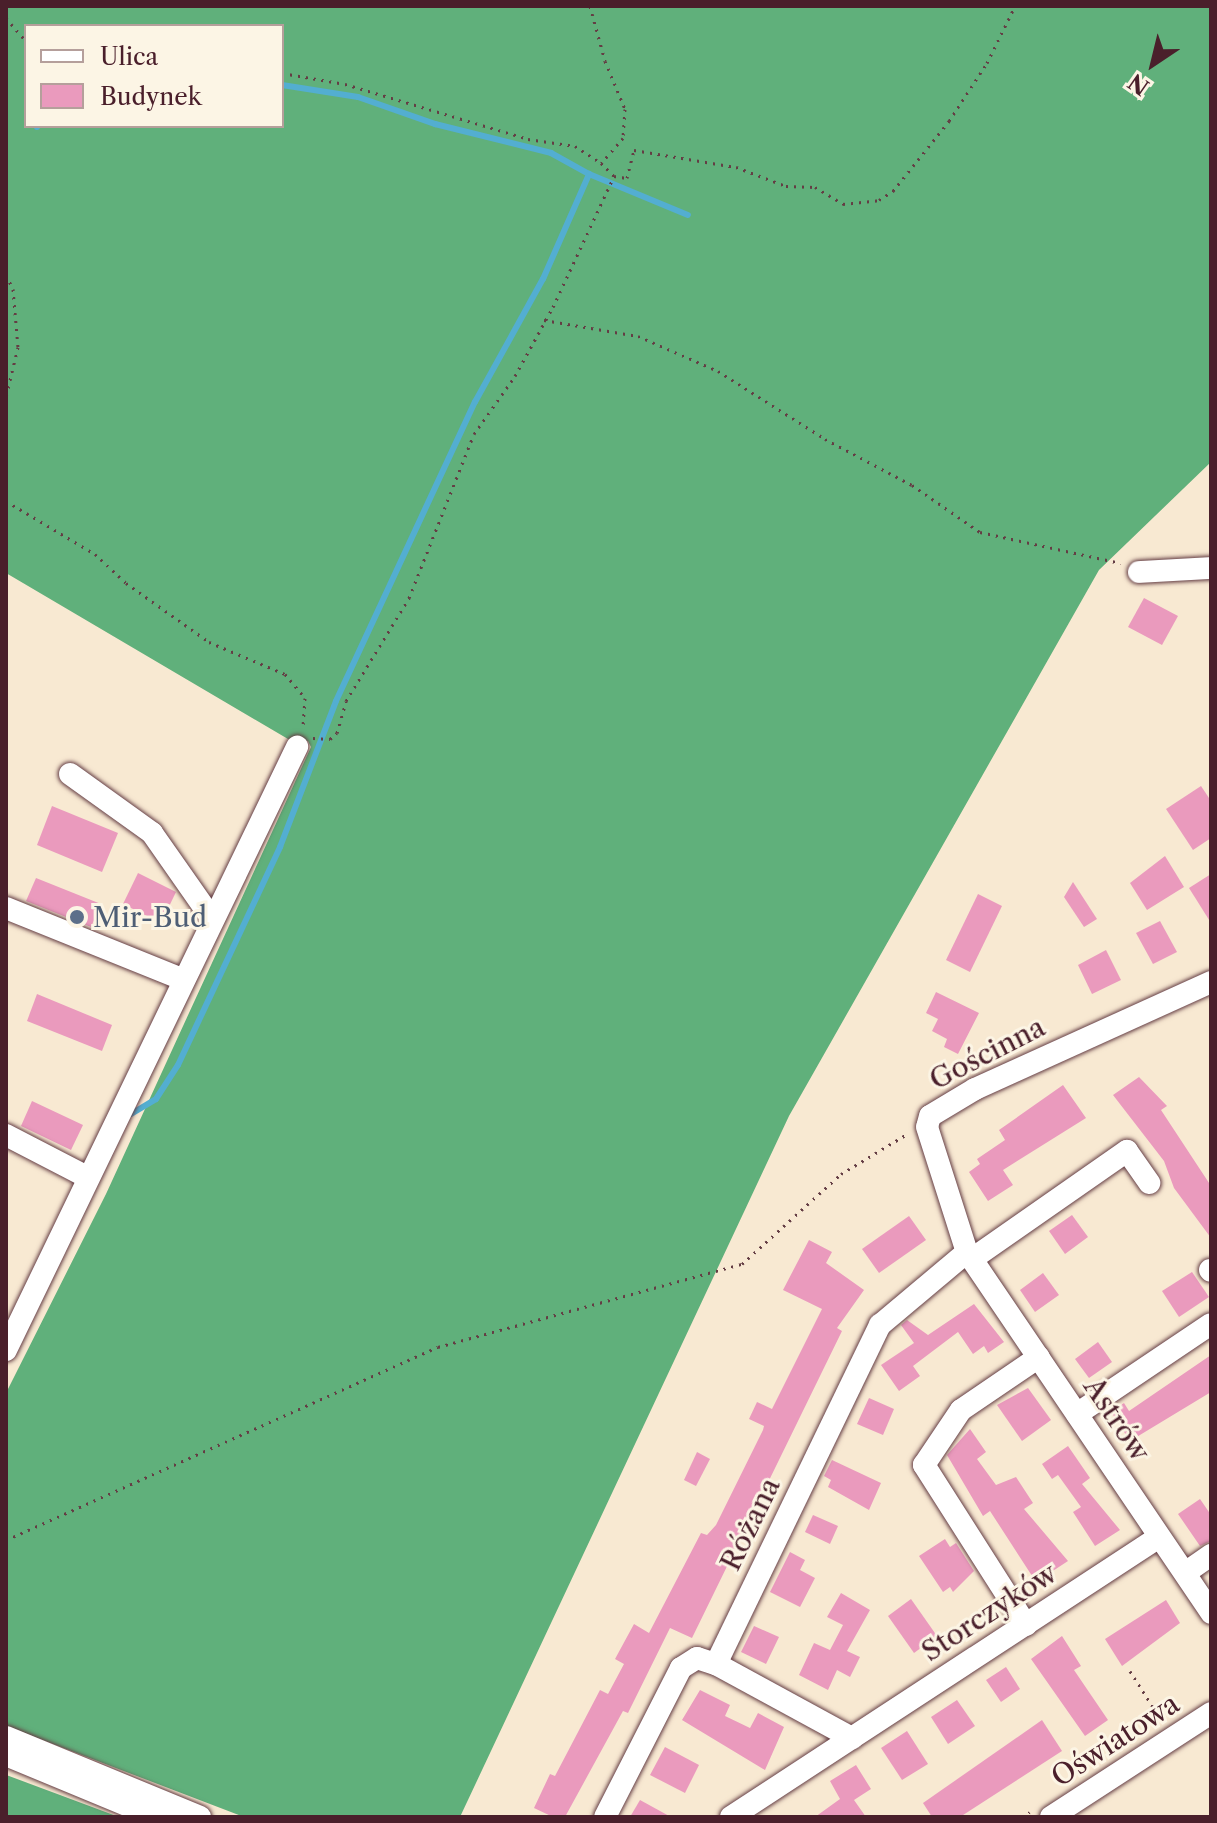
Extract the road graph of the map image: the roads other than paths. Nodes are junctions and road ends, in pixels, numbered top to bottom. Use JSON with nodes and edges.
{"nodes":[{"id":1,"x":1211,"y":568,"type":"edge"},
{"id":2,"x":1139,"y":572,"type":"road end"},
{"id":3,"x":297,"y":747,"type":"dead end"},
{"id":4,"x":70,"y":774,"type":"dead end"},
{"id":5,"x":6,"y":908,"type":"edge"},
{"id":6,"x":213,"y":920,"type":"junction"},
{"id":7,"x":184,"y":980,"type":"junction"},
{"id":8,"x":1211,"y":982,"type":"edge"},
{"id":9,"x":6,"y":1135,"type":"edge"},
{"id":10,"x":89,"y":1178,"type":"junction"},
{"id":11,"x":1149,"y":1183,"type":"dead end"},
{"id":12,"x":970,"y":1255,"type":"junction"},
{"id":13,"x":1211,"y":1324,"type":"edge"},
{"id":14,"x":6,"y":1350,"type":"edge"},
{"id":15,"x":1039,"y":1357,"type":"junction"},
{"id":16,"x":1077,"y":1414,"type":"junction"},
{"id":17,"x":1159,"y":1537,"type":"junction"},
{"id":18,"x":1211,"y":1555,"type":"edge"},
{"id":19,"x":1185,"y":1573,"type":"junction"},
{"id":20,"x":1211,"y":1613,"type":"edge"},
{"id":21,"x":1026,"y":1625,"type":"junction"},
{"id":22,"x":716,"y":1664,"type":"junction"},
{"id":23,"x":1211,"y":1713,"type":"edge"},
{"id":24,"x":6,"y":1737,"type":"edge"},
{"id":25,"x":852,"y":1738,"type":"junction"},
{"id":26,"x":6,"y":1755,"type":"edge"},
{"id":27,"x":156,"y":1817,"type":"edge"},
{"id":28,"x":200,"y":1817,"type":"edge"},
{"id":29,"x":605,"y":1817,"type":"edge"},
{"id":30,"x":731,"y":1817,"type":"edge"},
{"id":31,"x":1051,"y":1817,"type":"edge"}],
"edges":[{"from":1,"to":2,"type":"street"},
{"from":3,"to":6,"type":"street"},
{"from":4,"to":6,"type":"street"},
{"from":5,"to":7,"type":"street"},
{"from":6,"to":7,"type":"street"},
{"from":7,"to":10,"type":"street"},
{"from":8,"to":12,"type":"street","name":"Gościnna"},
{"from":9,"to":10,"type":"street"},
{"from":10,"to":14,"type":"street"},
{"from":11,"to":12,"type":"street","name":"Różana"},
{"from":12,"to":15,"type":"street","name":"Astrów"},
{"from":12,"to":22,"type":"street","name":"Różana"},
{"from":13,"to":16,"type":"street"},
{"from":15,"to":16,"type":"street","name":"Astrów"},
{"from":15,"to":21,"type":"street"},
{"from":16,"to":17,"type":"street","name":"Astrów"},
{"from":17,"to":19,"type":"street","name":"Astrów"},
{"from":17,"to":21,"type":"street","name":"Storczyków"},
{"from":18,"to":19,"type":"street"},
{"from":19,"to":20,"type":"street","name":"Astrów"},
{"from":21,"to":25,"type":"street","name":"Storczyków"},
{"from":22,"to":25,"type":"street"},
{"from":22,"to":29,"type":"street"},
{"from":23,"to":31,"type":"street","name":"Oświatowa"},
{"from":24,"to":28,"type":"street"},
{"from":25,"to":30,"type":"street","name":"Storczyków"},
{"from":26,"to":27,"type":"street"}]}
